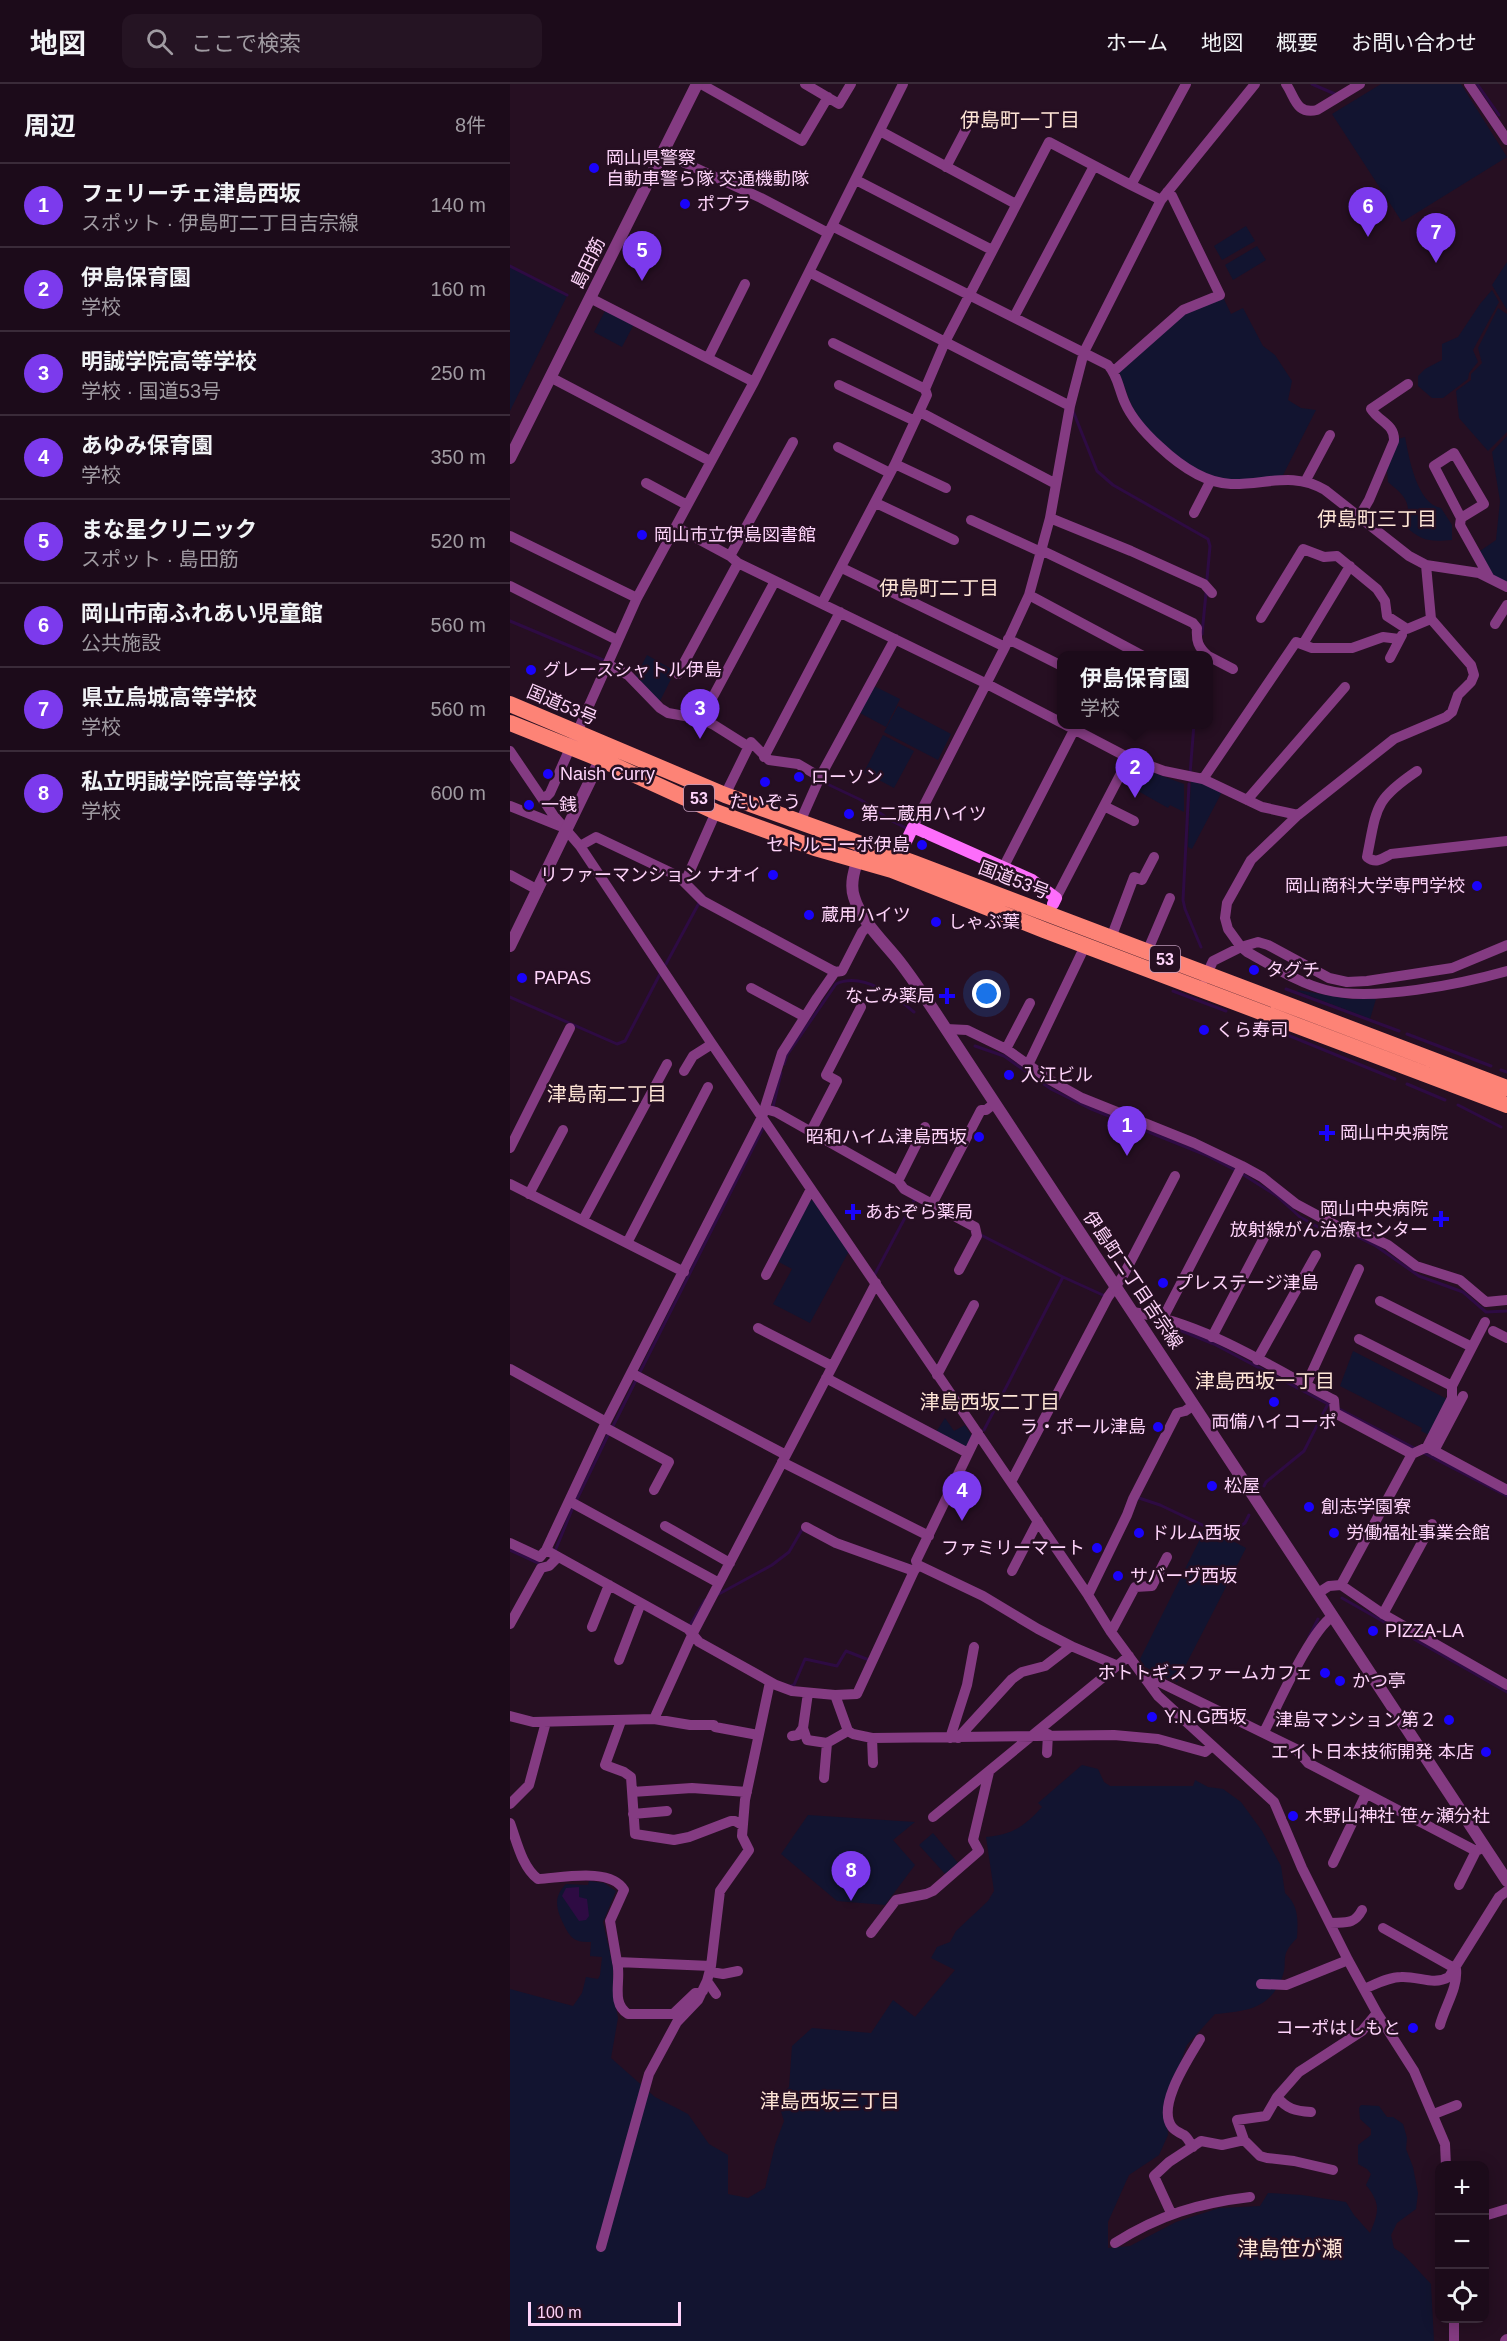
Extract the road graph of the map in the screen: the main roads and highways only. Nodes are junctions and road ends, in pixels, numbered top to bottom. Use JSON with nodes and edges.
{"nodes":[{"id":1,"x":510,"y":715,"type":"edge"},
{"id":2,"x":603,"y":753,"type":"junction"},
{"id":3,"x":796,"y":841,"type":"junction"},
{"id":4,"x":860,"y":852,"type":"junction"},
{"id":5,"x":897,"y":858,"type":"junction"},
{"id":6,"x":1051,"y":912,"type":"junction"},
{"id":7,"x":1203,"y":982,"type":"junction"},
{"id":8,"x":1463,"y":1080,"type":"junction"},
{"id":9,"x":1507,"y":1088,"type":"edge"},
{"id":10,"x":1507,"y":1105,"type":"edge"}],
"edges":[{"from":1,"to":2,"type":"highway","name":"国道53号","number":"53"},
{"from":2,"to":3,"type":"highway","name":"国道53号","number":"53"},
{"from":2,"to":3,"type":"highway","number":"53"},
{"from":2,"to":4,"type":"highway","name":"国道53号","number":"53"},
{"from":3,"to":4,"type":"highway","name":"国道53号","number":"53"},
{"from":4,"to":5,"type":"highway","name":"国道53号","number":"53"},
{"from":5,"to":6,"type":"highway","name":"国道53号","number":"53"},
{"from":5,"to":6,"type":"main road"},
{"from":6,"to":7,"type":"highway","name":"国道53号","number":"53"},
{"from":6,"to":7,"type":"highway","name":"国道53号","number":"53"},
{"from":7,"to":8,"type":"highway","name":"国道53号","number":"53"},
{"from":8,"to":9,"type":"highway","name":"国道53号","number":"53"},
{"from":8,"to":10,"type":"highway","name":"国道53号","number":"53"}]}
